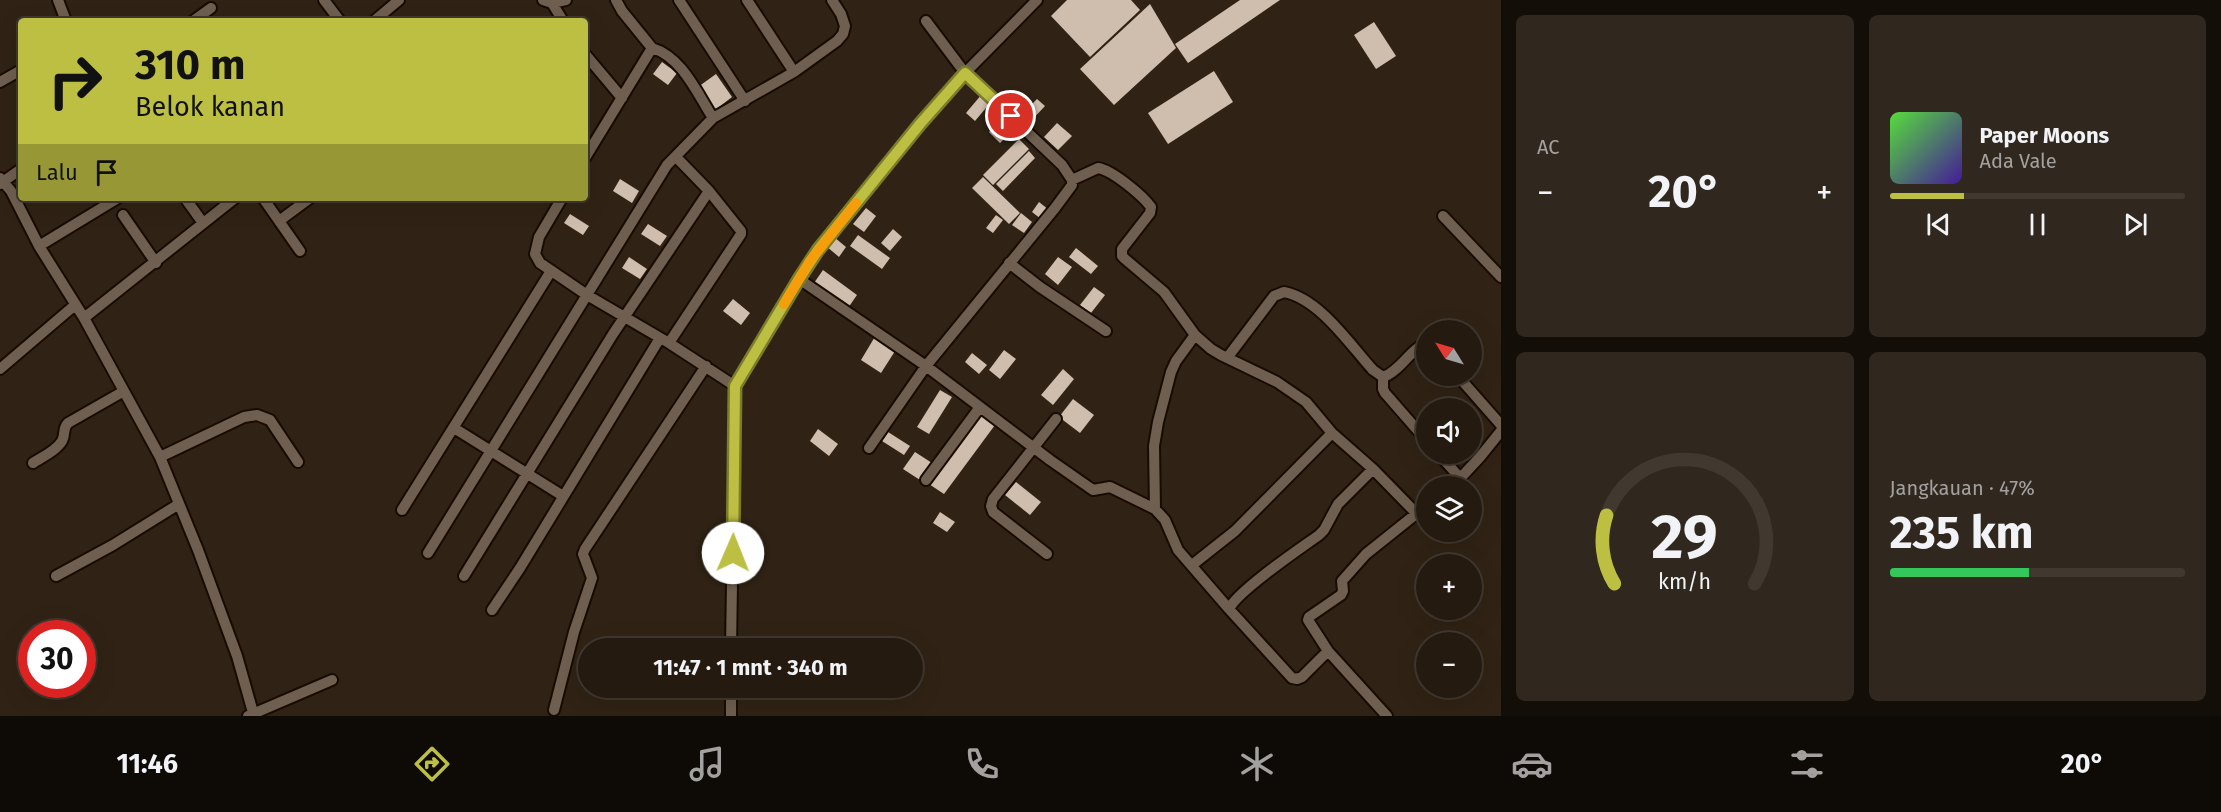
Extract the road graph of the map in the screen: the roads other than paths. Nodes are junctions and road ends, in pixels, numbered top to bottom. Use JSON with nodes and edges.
{"nodes":[{"id":1,"x":58,"y":0,"type":"edge"},
{"id":2,"x":324,"y":0,"type":"edge"},
{"id":3,"x":399,"y":0,"type":"edge"},
{"id":4,"x":566,"y":0,"type":"edge"},
{"id":5,"x":616,"y":0,"type":"edge"},
{"id":6,"x":679,"y":0,"type":"edge"},
{"id":7,"x":747,"y":0,"type":"edge"},
{"id":8,"x":832,"y":0,"type":"edge"},
{"id":9,"x":1037,"y":0,"type":"edge"},
{"id":10,"x":547,"y":1,"type":"edge"},
{"id":11,"x":211,"y":8,"type":"dead end"},
{"id":12,"x":65,"y":18,"type":"edge"},
{"id":13,"x":197,"y":18,"type":"edge"},
{"id":14,"x":338,"y":18,"type":"edge"},
{"id":15,"x":378,"y":18,"type":"edge"},
{"id":16,"x":561,"y":18,"type":"edge"},
{"id":17,"x":926,"y":21,"type":"dead end"},
{"id":18,"x":652,"y":48,"type":"junction"},
{"id":19,"x":588,"y":58,"type":"edge"},
{"id":20,"x":18,"y":72,"type":"edge"},
{"id":21,"x":794,"y":72,"type":"junction"},
{"id":22,"x":965,"y":73,"type":"junction"},
{"id":23,"x":0,"y":82,"type":"edge"},
{"id":24,"x":622,"y":98,"type":"junction"},
{"id":25,"x":745,"y":101,"type":"junction"},
{"id":26,"x":713,"y":118,"type":"junction"},
{"id":27,"x":588,"y":142,"type":"edge"},
{"id":28,"x":674,"y":158,"type":"junction"},
{"id":29,"x":18,"y":171,"type":"edge"},
{"id":30,"x":1072,"y":180,"type":"junction"},
{"id":31,"x":1,"y":181,"type":"edge"},
{"id":32,"x":709,"y":190,"type":"junction"},
{"id":33,"x":113,"y":201,"type":"edge"},
{"id":34,"x":187,"y":201,"type":"edge"},
{"id":35,"x":231,"y":201,"type":"edge"},
{"id":36,"x":265,"y":201,"type":"edge"},
{"id":37,"x":306,"y":201,"type":"edge"},
{"id":38,"x":560,"y":201,"type":"edge"},
{"id":39,"x":123,"y":215,"type":"dead end"},
{"id":40,"x":1443,"y":216,"type":"dead end"},
{"id":41,"x":279,"y":221,"type":"junction"},
{"id":42,"x":203,"y":223,"type":"junction"},
{"id":43,"x":39,"y":246,"type":"junction"},
{"id":44,"x":300,"y":251,"type":"dead end"},
{"id":45,"x":156,"y":263,"type":"junction"},
{"id":46,"x":1010,"y":263,"type":"junction"},
{"id":47,"x":551,"y":271,"type":"junction"},
{"id":48,"x":1501,"y":277,"type":"edge"},
{"id":49,"x":799,"y":279,"type":"junction"},
{"id":50,"x":587,"y":296,"type":"junction"},
{"id":51,"x":75,"y":305,"type":"junction"},
{"id":52,"x":84,"y":318,"type":"junction"},
{"id":53,"x":625,"y":318,"type":"junction"},
{"id":54,"x":1106,"y":331,"type":"dead end"},
{"id":55,"x":1195,"y":335,"type":"junction"},
{"id":56,"x":665,"y":340,"type":"junction"},
{"id":57,"x":1416,"y":349,"type":"edge"},
{"id":58,"x":1227,"y":358,"type":"junction"},
{"id":59,"x":706,"y":366,"type":"junction"},
{"id":60,"x":926,"y":366,"type":"junction"},
{"id":61,"x":0,"y":369,"type":"edge"},
{"id":62,"x":1383,"y":377,"type":"junction"},
{"id":63,"x":735,"y":386,"type":"junction"},
{"id":64,"x":1467,"y":386,"type":"edge"},
{"id":65,"x":124,"y":391,"type":"junction"},
{"id":66,"x":980,"y":407,"type":"junction"},
{"id":67,"x":1056,"y":419,"type":"dead end"},
{"id":68,"x":1501,"y":425,"type":"edge"},
{"id":69,"x":454,"y":428,"type":"junction"},
{"id":70,"x":1416,"y":429,"type":"edge"},
{"id":71,"x":1501,"y":431,"type":"edge"},
{"id":72,"x":1332,"y":433,"type":"junction"},
{"id":73,"x":869,"y":448,"type":"dead end"},
{"id":74,"x":1034,"y":449,"type":"junction"},
{"id":75,"x":492,"y":450,"type":"junction"},
{"id":76,"x":160,"y":457,"type":"junction"},
{"id":77,"x":298,"y":462,"type":"dead end"},
{"id":78,"x":33,"y":463,"type":"dead end"},
{"id":79,"x":1372,"y":470,"type":"junction"},
{"id":80,"x":528,"y":472,"type":"junction"},
{"id":81,"x":1463,"y":476,"type":"edge"},
{"id":82,"x":926,"y":480,"type":"dead end"},
{"id":83,"x":563,"y":496,"type":"junction"},
{"id":84,"x":179,"y":504,"type":"junction"},
{"id":85,"x":1155,"y":509,"type":"junction"},
{"id":86,"x":402,"y":510,"type":"dead end"},
{"id":87,"x":1416,"y":513,"type":"joint"},
{"id":88,"x":428,"y":553,"type":"dead end"},
{"id":89,"x":1047,"y":554,"type":"dead end"},
{"id":90,"x":1192,"y":565,"type":"junction"},
{"id":91,"x":56,"y":576,"type":"dead end"},
{"id":92,"x":464,"y":576,"type":"dead end"},
{"id":93,"x":1229,"y":609,"type":"junction"},
{"id":94,"x":492,"y":610,"type":"dead end"},
{"id":95,"x":731,"y":638,"type":"edge"},
{"id":96,"x":1328,"y":651,"type":"junction"},
{"id":97,"x":332,"y":681,"type":"dead end"},
{"id":98,"x":731,"y":698,"type":"edge"},
{"id":99,"x":554,"y":710,"type":"dead end"},
{"id":100,"x":252,"y":715,"type":"edge"},
{"id":101,"x":731,"y":716,"type":"edge"},
{"id":102,"x":1387,"y":716,"type":"edge"}],
"edges":[{"from":1,"to":12,"type":"street"},
{"from":2,"to":14,"type":"street"},
{"from":3,"to":15,"type":"street"},
{"from":4,"to":10,"type":"street"},
{"from":5,"to":18,"type":"street"},
{"from":6,"to":25,"type":"street"},
{"from":7,"to":21,"type":"street"},
{"from":8,"to":21,"type":"street"},
{"from":9,"to":22,"type":"street"},
{"from":10,"to":16,"type":"street"},
{"from":11,"to":13,"type":"street"},
{"from":17,"to":22,"type":"street"},
{"from":18,"to":24,"type":"street"},
{"from":18,"to":26,"type":"street"},
{"from":19,"to":24,"type":"street"},
{"from":20,"to":23,"type":"street"},
{"from":21,"to":25,"type":"street"},
{"from":22,"to":30,"type":"street"},
{"from":22,"to":49,"type":"street"},
{"from":24,"to":27,"type":"street"},
{"from":25,"to":26,"type":"street"},
{"from":26,"to":28,"type":"street"},
{"from":28,"to":32,"type":"street"},
{"from":28,"to":50,"type":"street"},
{"from":29,"to":31,"type":"street"},
{"from":30,"to":46,"type":"street"},
{"from":30,"to":55,"type":"street"},
{"from":31,"to":43,"type":"street"},
{"from":32,"to":53,"type":"street"},
{"from":32,"to":56,"type":"street"},
{"from":33,"to":43,"type":"street"},
{"from":34,"to":42,"type":"street"},
{"from":35,"to":42,"type":"street"},
{"from":36,"to":41,"type":"street"},
{"from":37,"to":41,"type":"street"},
{"from":38,"to":47,"type":"street"},
{"from":39,"to":45,"type":"street"},
{"from":40,"to":48,"type":"street"},
{"from":41,"to":44,"type":"street"},
{"from":42,"to":45,"type":"street"},
{"from":43,"to":51,"type":"street"},
{"from":45,"to":52,"type":"street"},
{"from":46,"to":54,"type":"street"},
{"from":46,"to":60,"type":"street"},
{"from":47,"to":50,"type":"street"},
{"from":47,"to":69,"type":"street"},
{"from":49,"to":60,"type":"street"},
{"from":49,"to":63,"type":"street"},
{"from":50,"to":53,"type":"street"},
{"from":50,"to":75,"type":"street"},
{"from":51,"to":52,"type":"street"},
{"from":51,"to":61,"type":"street"},
{"from":52,"to":65,"type":"street"},
{"from":53,"to":56,"type":"street"},
{"from":53,"to":80,"type":"street"},
{"from":55,"to":58,"type":"street"},
{"from":55,"to":85,"type":"street"},
{"from":56,"to":59,"type":"street"},
{"from":56,"to":83,"type":"street"},
{"from":57,"to":62,"type":"street"},
{"from":58,"to":62,"type":"street"},
{"from":58,"to":72,"type":"street"},
{"from":59,"to":63,"type":"street"},
{"from":59,"to":99,"type":"street"},
{"from":60,"to":66,"type":"street"},
{"from":60,"to":73,"type":"street"},
{"from":62,"to":70,"type":"street"},
{"from":63,"to":95,"type":"street"},
{"from":64,"to":68,"type":"street"},
{"from":65,"to":76,"type":"street"},
{"from":65,"to":78,"type":"street"},
{"from":66,"to":74,"type":"street"},
{"from":66,"to":82,"type":"street"},
{"from":67,"to":74,"type":"street"},
{"from":69,"to":75,"type":"street"},
{"from":69,"to":86,"type":"street"},
{"from":71,"to":81,"type":"street"},
{"from":72,"to":79,"type":"street"},
{"from":72,"to":90,"type":"street"},
{"from":74,"to":85,"type":"street"},
{"from":74,"to":89,"type":"street"},
{"from":75,"to":80,"type":"street"},
{"from":75,"to":88,"type":"street"},
{"from":76,"to":77,"type":"street"},
{"from":76,"to":84,"type":"street"},
{"from":79,"to":87,"type":"street"},
{"from":79,"to":93,"type":"street"},
{"from":80,"to":83,"type":"street"},
{"from":80,"to":92,"type":"street"},
{"from":83,"to":94,"type":"street"},
{"from":84,"to":91,"type":"street"},
{"from":84,"to":100,"type":"street"},
{"from":85,"to":90,"type":"street"},
{"from":87,"to":96,"type":"street"},
{"from":90,"to":93,"type":"street"},
{"from":93,"to":96,"type":"street"},
{"from":96,"to":102,"type":"street"},
{"from":97,"to":100,"type":"street"},
{"from":98,"to":101,"type":"street"}]}
